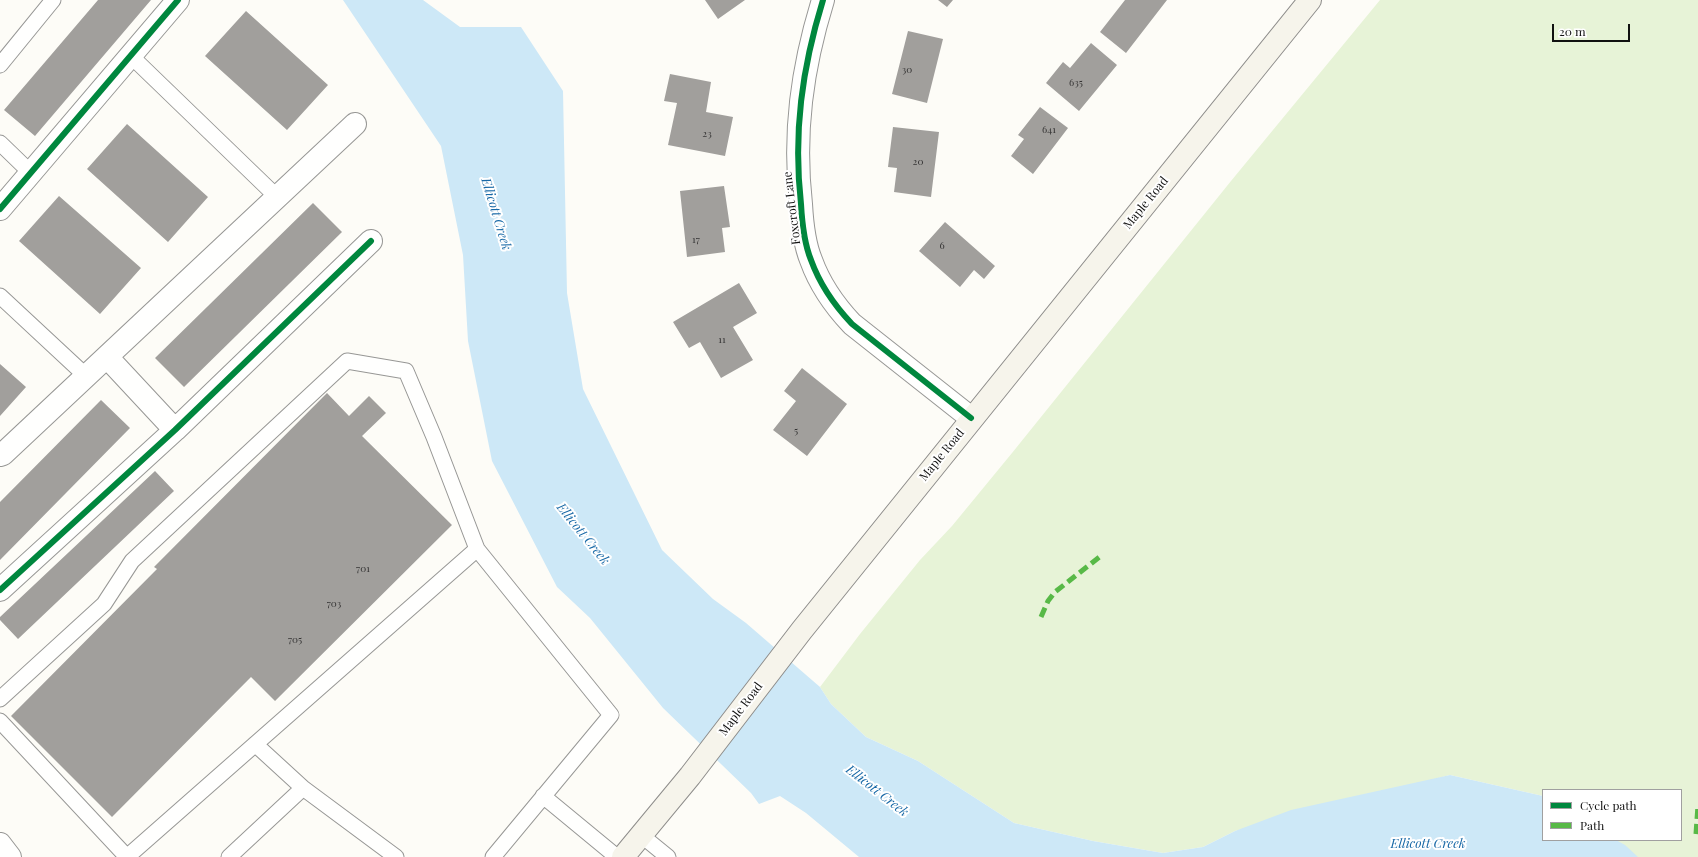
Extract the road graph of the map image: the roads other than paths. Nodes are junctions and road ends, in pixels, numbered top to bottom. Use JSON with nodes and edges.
{"nodes":[{"id":1,"x":53,"y":0,"type":"edge"},
{"id":2,"x":178,"y":0,"type":"edge"},
{"id":3,"x":823,"y":0,"type":"edge"},
{"id":4,"x":1310,"y":0,"type":"edge"},
{"id":5,"x":131,"y":56,"type":"junction"},
{"id":6,"x":0,"y":65,"type":"edge"},
{"id":7,"x":356,"y":124,"type":"dead end"},
{"id":8,"x":0,"y":143,"type":"edge"},
{"id":9,"x":31,"y":173,"type":"junction"},
{"id":10,"x":277,"y":197,"type":"junction"},
{"id":11,"x":0,"y":209,"type":"edge"},
{"id":12,"x":371,"y":241,"type":"dead end"},
{"id":13,"x":0,"y":296,"type":"edge"},
{"id":14,"x":107,"y":356,"type":"junction"},
{"id":15,"x":86,"y":376,"type":"junction"},
{"id":16,"x":971,"y":418,"type":"junction"},
{"id":17,"x":175,"y":430,"type":"junction"},
{"id":18,"x":0,"y":455,"type":"edge"},
{"id":19,"x":477,"y":549,"type":"junction"},
{"id":20,"x":0,"y":590,"type":"edge"},
{"id":21,"x":0,"y":699,"type":"edge"},
{"id":22,"x":0,"y":721,"type":"edge"},
{"id":23,"x":255,"y":744,"type":"junction"},
{"id":24,"x":303,"y":788,"type":"junction"},
{"id":25,"x":543,"y":796,"type":"junction"},
{"id":26,"x":641,"y":835,"type":"junction"},
{"id":27,"x":0,"y":844,"type":"edge"},
{"id":28,"x":10,"y":857,"type":"edge"},
{"id":29,"x":127,"y":857,"type":"edge"},
{"id":30,"x":229,"y":857,"type":"edge"},
{"id":31,"x":396,"y":857,"type":"edge"},
{"id":32,"x":493,"y":857,"type":"edge"},
{"id":33,"x":617,"y":857,"type":"edge"},
{"id":34,"x":624,"y":857,"type":"edge"},
{"id":35,"x":668,"y":857,"type":"edge"}],
"edges":[{"from":1,"to":6,"type":"lane"},
{"from":2,"to":5,"type":"street"},
{"from":3,"to":16,"type":"street","name":"Foxcroft Lane"},
{"from":4,"to":16,"type":"main road","name":"Maple Road"},
{"from":5,"to":9,"type":"street"},
{"from":5,"to":10,"type":"lane"},
{"from":7,"to":10,"type":"street"},
{"from":8,"to":9,"type":"lane"},
{"from":9,"to":11,"type":"street"},
{"from":10,"to":14,"type":"street"},
{"from":12,"to":17,"type":"street"},
{"from":13,"to":15,"type":"lane"},
{"from":14,"to":15,"type":"street"},
{"from":14,"to":17,"type":"street"},
{"from":15,"to":18,"type":"street"},
{"from":16,"to":26,"type":"main road","name":"Maple Road"},
{"from":17,"to":20,"type":"street"},
{"from":19,"to":21,"type":"lane"},
{"from":19,"to":23,"type":"lane"},
{"from":19,"to":25,"type":"lane"},
{"from":22,"to":29,"type":"lane"},
{"from":23,"to":24,"type":"lane"},
{"from":23,"to":29,"type":"lane"},
{"from":24,"to":30,"type":"lane"},
{"from":24,"to":31,"type":"lane"},
{"from":25,"to":32,"type":"lane"},
{"from":25,"to":33,"type":"lane"},
{"from":26,"to":34,"type":"main road","name":"Maple Road"},
{"from":26,"to":35,"type":"lane"},
{"from":27,"to":28,"type":"street"}]}
